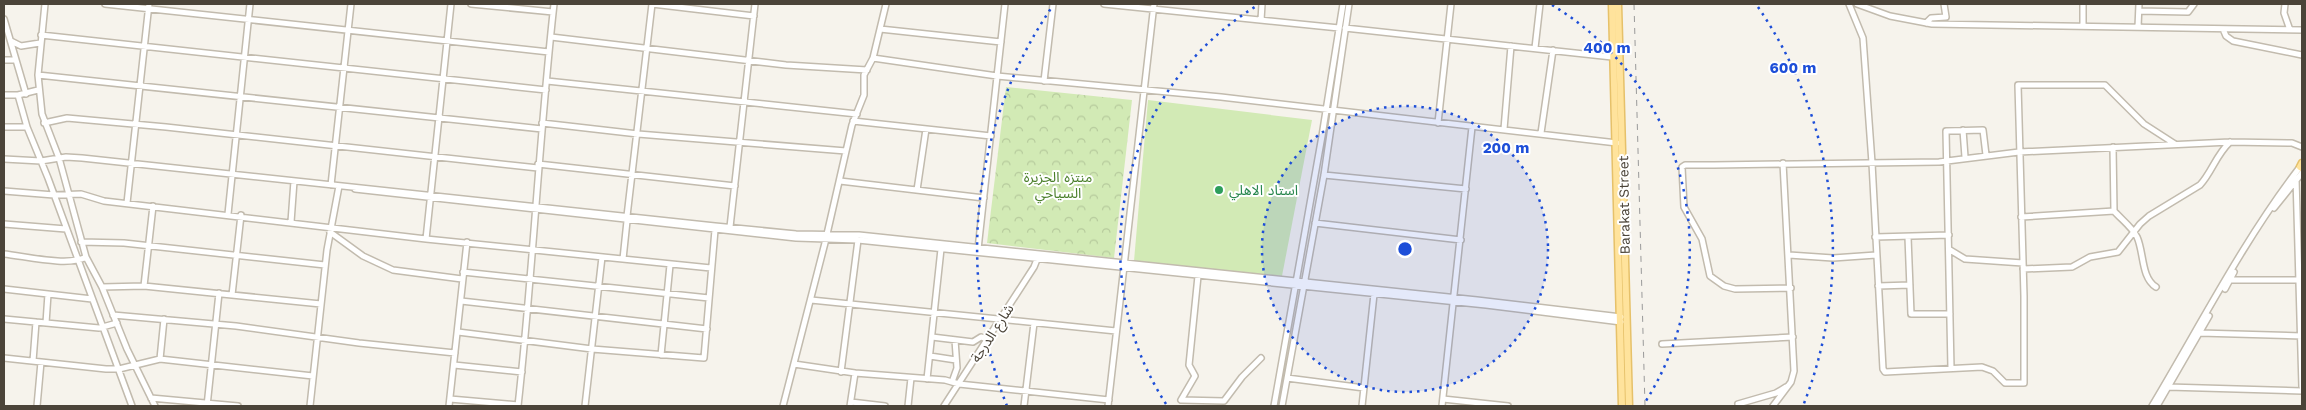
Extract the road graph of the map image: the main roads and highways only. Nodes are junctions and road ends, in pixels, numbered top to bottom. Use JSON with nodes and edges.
{"nodes":[{"id":1,"x":1612,"y":4,"type":"edge"},
{"id":2,"x":1618,"y":4,"type":"edge"},
{"id":3,"x":1624,"y":320,"type":"junction"},
{"id":4,"x":1622,"y":406,"type":"edge"},
{"id":5,"x":1629,"y":406,"type":"edge"}],
"edges":[{"from":1,"to":3,"type":"main road","name":"Barakat Street"},
{"from":2,"to":3,"type":"main road","name":"Barakat Street"},
{"from":3,"to":4,"type":"main road","name":"Barakat Street"},
{"from":3,"to":5,"type":"main road","name":"Barakat Street"}]}
